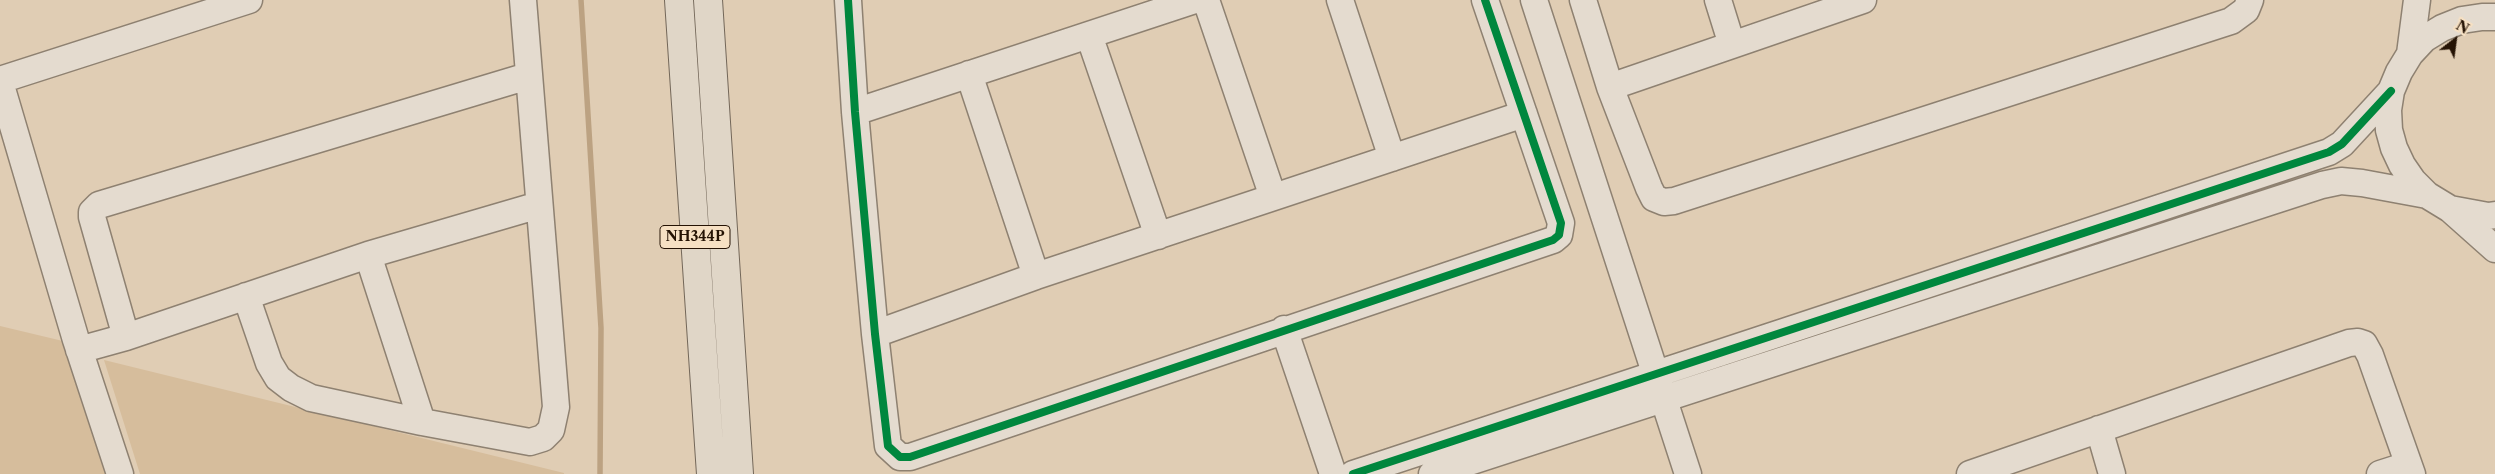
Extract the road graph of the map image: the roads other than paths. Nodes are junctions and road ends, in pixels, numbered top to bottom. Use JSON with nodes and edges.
{"nodes":[{"id":1,"x":249,"y":0,"type":"edge"},
{"id":2,"x":523,"y":0,"type":"edge"},
{"id":3,"x":679,"y":0,"type":"edge"},
{"id":4,"x":708,"y":0,"type":"edge"},
{"id":5,"x":848,"y":0,"type":"edge"},
{"id":6,"x":1195,"y":0,"type":"edge"},
{"id":7,"x":1206,"y":0,"type":"edge"},
{"id":8,"x":1340,"y":0,"type":"edge"},
{"id":9,"x":1485,"y":0,"type":"edge"},
{"id":10,"x":1534,"y":0,"type":"edge"},
{"id":11,"x":1583,"y":0,"type":"edge"},
{"id":12,"x":1718,"y":0,"type":"edge"},
{"id":13,"x":1861,"y":0,"type":"edge"},
{"id":14,"x":2250,"y":0,"type":"edge"},
{"id":15,"x":2417,"y":0,"type":"edge"},
{"id":16,"x":2491,"y":0,"type":"edge"},
{"id":17,"x":2495,"y":3,"type":"edge"},
{"id":18,"x":2495,"y":17,"type":"edge"},
{"id":19,"x":1089,"y":35,"type":"junction"},
{"id":20,"x":1732,"y":45,"type":"junction"},
{"id":21,"x":2410,"y":54,"type":"junction"},
{"id":22,"x":969,"y":74,"type":"junction"},
{"id":23,"x":528,"y":76,"type":"junction"},
{"id":24,"x":0,"y":81,"type":"edge"},
{"id":25,"x":1610,"y":87,"type":"junction"},
{"id":26,"x":2391,"y":91,"type":"junction"},
{"id":27,"x":855,"y":112,"type":"junction"},
{"id":28,"x":1524,"y":114,"type":"junction"},
{"id":29,"x":1392,"y":158,"type":"junction"},
{"id":30,"x":2427,"y":194,"type":"junction"},
{"id":31,"x":1273,"y":198,"type":"junction"},
{"id":32,"x":539,"y":205,"type":"junction"},
{"id":33,"x":2450,"y":210,"type":"junction"},
{"id":34,"x":2495,"y":215,"type":"edge"},
{"id":35,"x":1158,"y":236,"type":"junction"},
{"id":36,"x":2495,"y":249,"type":"edge"},
{"id":37,"x":368,"y":255,"type":"junction"},
{"id":38,"x":1036,"y":276,"type":"junction"},
{"id":39,"x":246,"y":296,"type":"junction"},
{"id":40,"x":1284,"y":329,"type":"junction"},
{"id":41,"x":875,"y":334,"type":"junction"},
{"id":42,"x":126,"y":337,"type":"junction"},
{"id":43,"x":79,"y":350,"type":"junction"},
{"id":44,"x":1659,"y":386,"type":"junction"},
{"id":45,"x":422,"y":422,"type":"junction"},
{"id":46,"x":2099,"y":429,"type":"junction"},
{"id":47,"x":2410,"y":469,"type":"edge"},
{"id":48,"x":120,"y":474,"type":"edge"},
{"id":49,"x":711,"y":474,"type":"edge"},
{"id":50,"x":739,"y":474,"type":"edge"},
{"id":51,"x":1333,"y":474,"type":"edge"},
{"id":52,"x":1353,"y":474,"type":"edge"},
{"id":53,"x":1432,"y":474,"type":"edge"},
{"id":54,"x":1688,"y":474,"type":"edge"},
{"id":55,"x":1970,"y":474,"type":"edge"},
{"id":56,"x":2112,"y":474,"type":"edge"},
{"id":57,"x":2380,"y":474,"type":"edge"}],
"edges":[{"from":1,"to":24,"type":"street"},
{"from":2,"to":23,"type":"street"},
{"from":3,"to":49,"type":"highway","number":"NH344P"},
{"from":4,"to":50,"type":"highway","number":"NH344P"},
{"from":5,"to":27,"type":"street"},
{"from":6,"to":19,"type":"street"},
{"from":7,"to":31,"type":"street"},
{"from":8,"to":29,"type":"street"},
{"from":9,"to":28,"type":"street"},
{"from":10,"to":44,"type":"street"},
{"from":11,"to":25,"type":"street"},
{"from":12,"to":20,"type":"street"},
{"from":13,"to":20,"type":"street"},
{"from":14,"to":25,"type":"street"},
{"from":15,"to":21,"type":"street"},
{"from":16,"to":17,"type":"street"},
{"from":18,"to":21,"type":"street"},
{"from":19,"to":22,"type":"street"},
{"from":19,"to":35,"type":"street"},
{"from":20,"to":25,"type":"street"},
{"from":21,"to":26,"type":"street"},
{"from":22,"to":27,"type":"street"},
{"from":22,"to":38,"type":"street"},
{"from":23,"to":32,"type":"street"},
{"from":23,"to":42,"type":"street"},
{"from":24,"to":43,"type":"street"},
{"from":26,"to":30,"type":"street"},
{"from":26,"to":44,"type":"street"},
{"from":27,"to":41,"type":"street"},
{"from":28,"to":29,"type":"street"},
{"from":28,"to":40,"type":"street"},
{"from":29,"to":31,"type":"street"},
{"from":30,"to":33,"type":"street"},
{"from":30,"to":44,"type":"street"},
{"from":31,"to":35,"type":"street"},
{"from":32,"to":37,"type":"street"},
{"from":32,"to":45,"type":"street"},
{"from":33,"to":34,"type":"street"},
{"from":33,"to":36,"type":"street"},
{"from":35,"to":38,"type":"street"},
{"from":37,"to":39,"type":"street"},
{"from":37,"to":45,"type":"street"},
{"from":38,"to":41,"type":"street"},
{"from":39,"to":42,"type":"street"},
{"from":39,"to":45,"type":"street"},
{"from":40,"to":41,"type":"street"},
{"from":40,"to":51,"type":"street"},
{"from":42,"to":43,"type":"street"},
{"from":43,"to":48,"type":"street"},
{"from":44,"to":52,"type":"street"},
{"from":44,"to":53,"type":"street"},
{"from":44,"to":54,"type":"street"},
{"from":46,"to":47,"type":"street"},
{"from":46,"to":55,"type":"street"},
{"from":46,"to":56,"type":"street"},
{"from":47,"to":57,"type":"street"}]}
